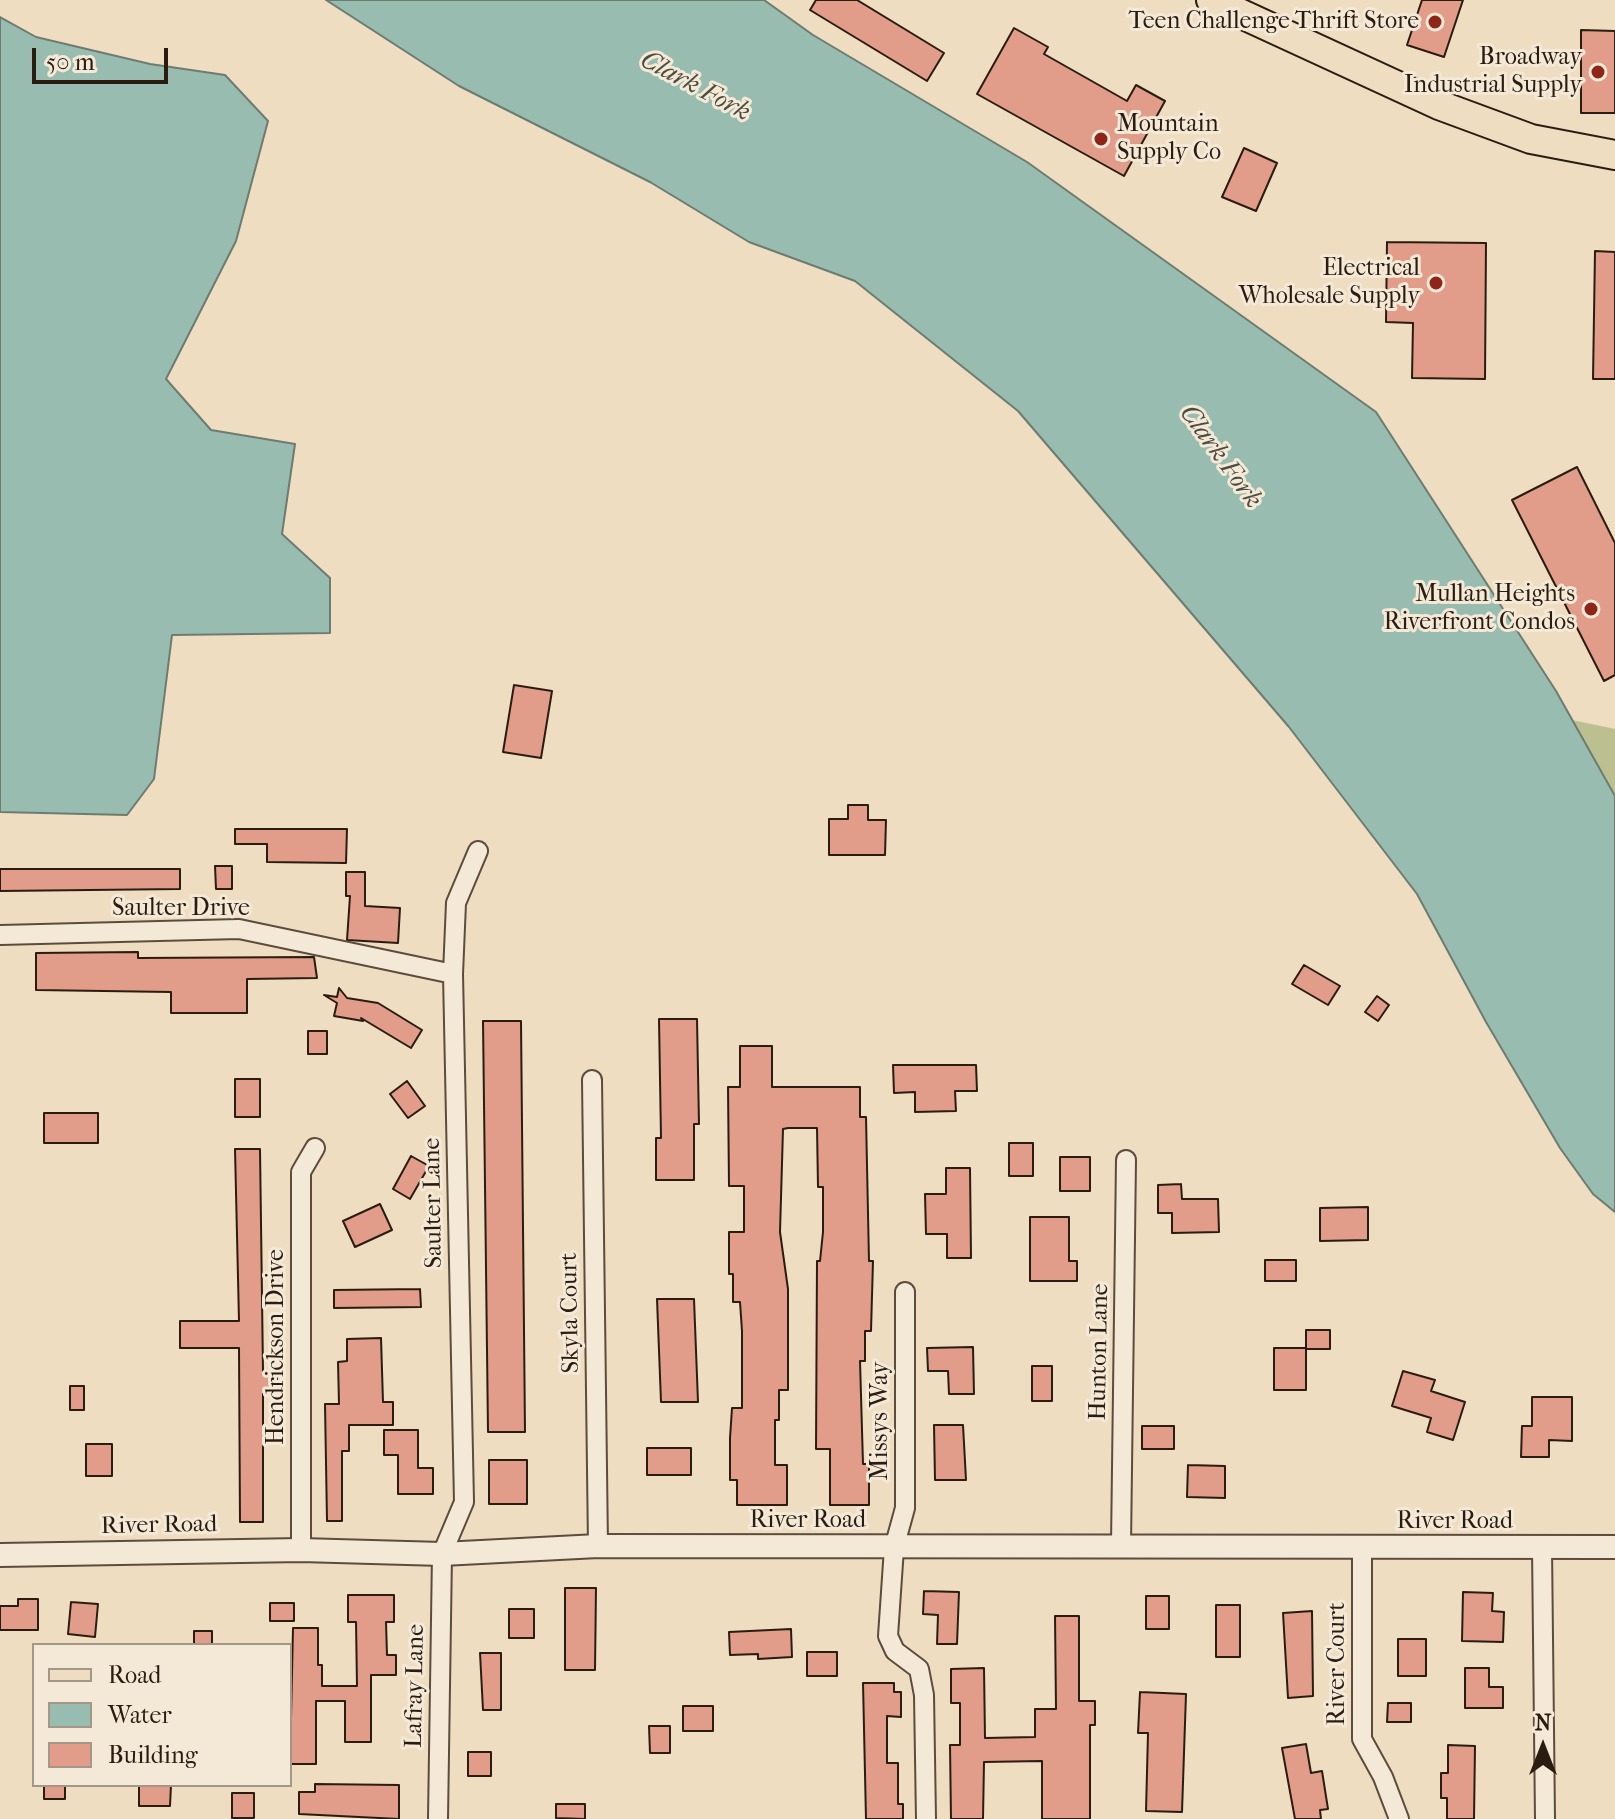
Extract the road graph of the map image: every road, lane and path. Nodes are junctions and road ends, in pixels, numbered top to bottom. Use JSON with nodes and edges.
{"nodes":[{"id":1,"x":1211,"y":0,"type":"edge"},
{"id":2,"x":1615,"y":155,"type":"edge"},
{"id":3,"x":478,"y":851,"type":"dead end"},
{"id":4,"x":0,"y":935,"type":"edge"},
{"id":5,"x":453,"y":974,"type":"junction"},
{"id":6,"x":592,"y":1080,"type":"dead end"},
{"id":7,"x":315,"y":1148,"type":"dead end"},
{"id":8,"x":1126,"y":1160,"type":"dead end"},
{"id":9,"x":905,"y":1292,"type":"dead end"},
{"id":10,"x":1121,"y":1545,"type":"junction"},
{"id":11,"x":598,"y":1546,"type":"junction"},
{"id":12,"x":1542,"y":1547,"type":"junction"},
{"id":13,"x":1615,"y":1547,"type":"edge"},
{"id":14,"x":894,"y":1548,"type":"junction"},
{"id":15,"x":1362,"y":1549,"type":"junction"},
{"id":16,"x":301,"y":1550,"type":"junction"},
{"id":17,"x":442,"y":1554,"type":"junction"},
{"id":18,"x":0,"y":1555,"type":"edge"},
{"id":19,"x":438,"y":1819,"type":"edge"},
{"id":20,"x":926,"y":1819,"type":"edge"},
{"id":21,"x":1399,"y":1819,"type":"edge"},
{"id":22,"x":1545,"y":1819,"type":"edge"}],
"edges":[{"from":1,"to":2,"type":"main road"},
{"from":3,"to":5,"type":"street","name":"Saulter Lane"},
{"from":4,"to":5,"type":"street","name":"Saulter Drive"},
{"from":5,"to":17,"type":"street","name":"Saulter Lane"},
{"from":6,"to":11,"type":"street","name":"Skyla Court"},
{"from":7,"to":16,"type":"street","name":"Hendrickson Drive"},
{"from":8,"to":10,"type":"street","name":"Hunton Lane"},
{"from":9,"to":14,"type":"street","name":"Missys Way"},
{"from":10,"to":14,"type":"street","name":"River Road"},
{"from":10,"to":15,"type":"street","name":"River Road"},
{"from":11,"to":14,"type":"street","name":"River Road"},
{"from":11,"to":17,"type":"street","name":"River Road"},
{"from":12,"to":13,"type":"street","name":"River Road"},
{"from":12,"to":15,"type":"street","name":"River Road"},
{"from":12,"to":22,"type":"street"},
{"from":14,"to":20,"type":"street","name":"Missys Way"},
{"from":15,"to":21,"type":"street","name":"River Court"},
{"from":16,"to":17,"type":"street","name":"River Road"},
{"from":16,"to":18,"type":"street","name":"River Road"},
{"from":17,"to":19,"type":"street","name":"Lafray Lane"}]}
